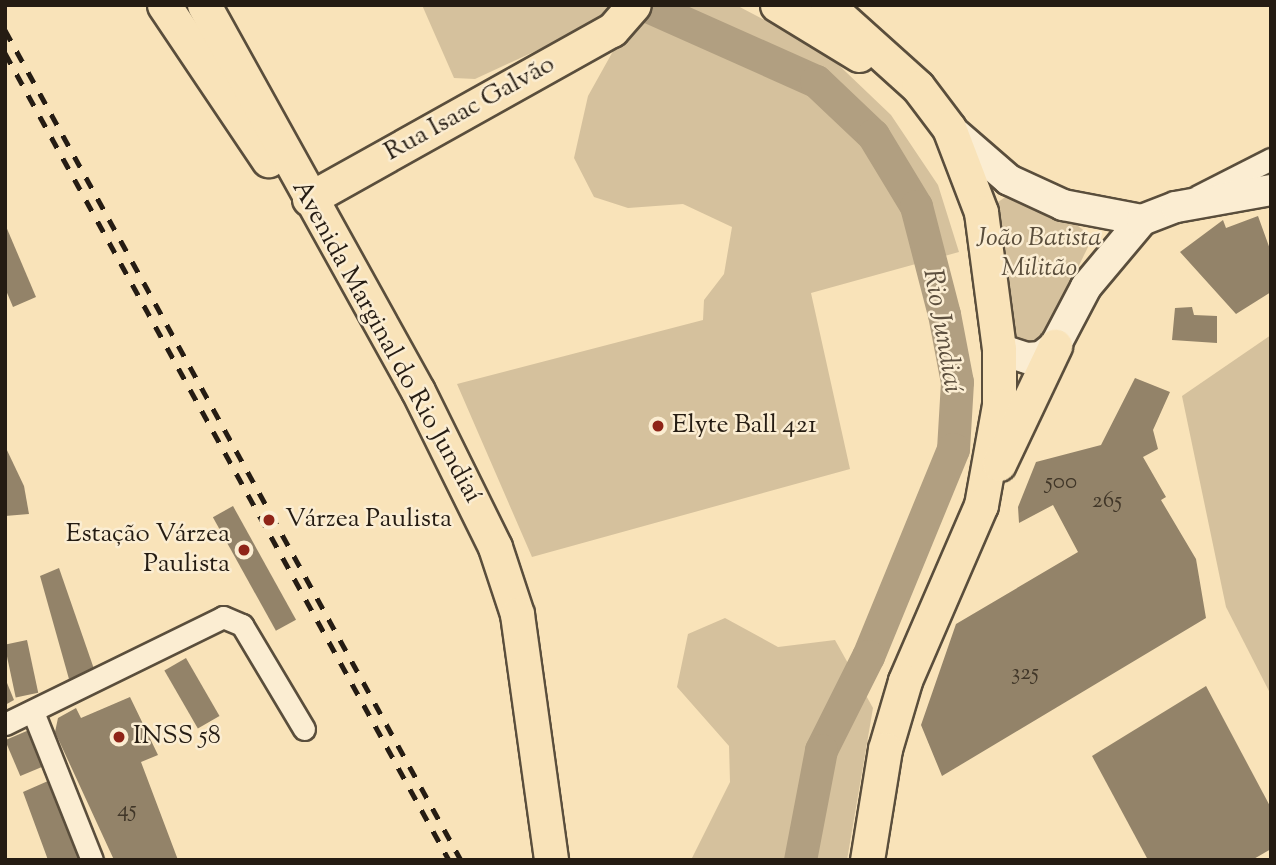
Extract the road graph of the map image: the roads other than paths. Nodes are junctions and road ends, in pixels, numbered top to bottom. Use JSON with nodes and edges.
{"nodes":[{"id":1,"x":164,"y":5,"type":"edge"},
{"id":2,"x":204,"y":5,"type":"edge"},
{"id":3,"x":778,"y":5,"type":"edge"},
{"id":4,"x":827,"y":5,"type":"edge"},
{"id":5,"x":630,"y":10,"type":"edge"},
{"id":6,"x":949,"y":128,"type":"junction"},
{"id":7,"x":1271,"y":159,"type":"edge"},
{"id":8,"x":289,"y":165,"type":"junction"},
{"id":9,"x":1271,"y":190,"type":"edge"},
{"id":10,"x":309,"y":199,"type":"junction"},
{"id":11,"x":1176,"y":207,"type":"junction"},
{"id":12,"x":1142,"y":220,"type":"junction"},
{"id":13,"x":1055,"y":346,"type":"junction"},
{"id":14,"x":999,"y":349,"type":"junction"},
{"id":15,"x":981,"y":505,"type":"junction"},
{"id":16,"x":33,"y":712,"type":"junction"},
{"id":17,"x":5,"y":724,"type":"edge"},
{"id":18,"x":304,"y":729,"type":"dead end"},
{"id":19,"x":92,"y":860,"type":"edge"},
{"id":20,"x":551,"y":860,"type":"edge"},
{"id":21,"x":867,"y":860,"type":"edge"}],
"edges":[{"from":1,"to":8,"type":"main road"},
{"from":2,"to":8,"type":"main road","name":"Avenida Marginal do Rio Jundiaí"},
{"from":3,"to":14,"type":"main road"},
{"from":4,"to":6,"type":"main road"},
{"from":5,"to":10,"type":"main road","name":"Rua Isaac Galvão"},
{"from":6,"to":12,"type":"main road"},
{"from":6,"to":14,"type":"main road"},
{"from":7,"to":11,"type":"street"},
{"from":8,"to":10,"type":"main road","name":"Avenida Marginal do Rio Jundiaí"},
{"from":9,"to":11,"type":"main road"},
{"from":10,"to":20,"type":"main road","name":"Avenida Marginal do Rio Jundiaí"},
{"from":11,"to":12,"type":"main road"},
{"from":12,"to":13,"type":"main road"},
{"from":13,"to":14,"type":"main road"},
{"from":13,"to":15,"type":"main road"},
{"from":14,"to":15,"type":"main road"},
{"from":15,"to":21,"type":"main road"},
{"from":16,"to":17,"type":"street"},
{"from":16,"to":18,"type":"street"},
{"from":16,"to":19,"type":"street"}]}
